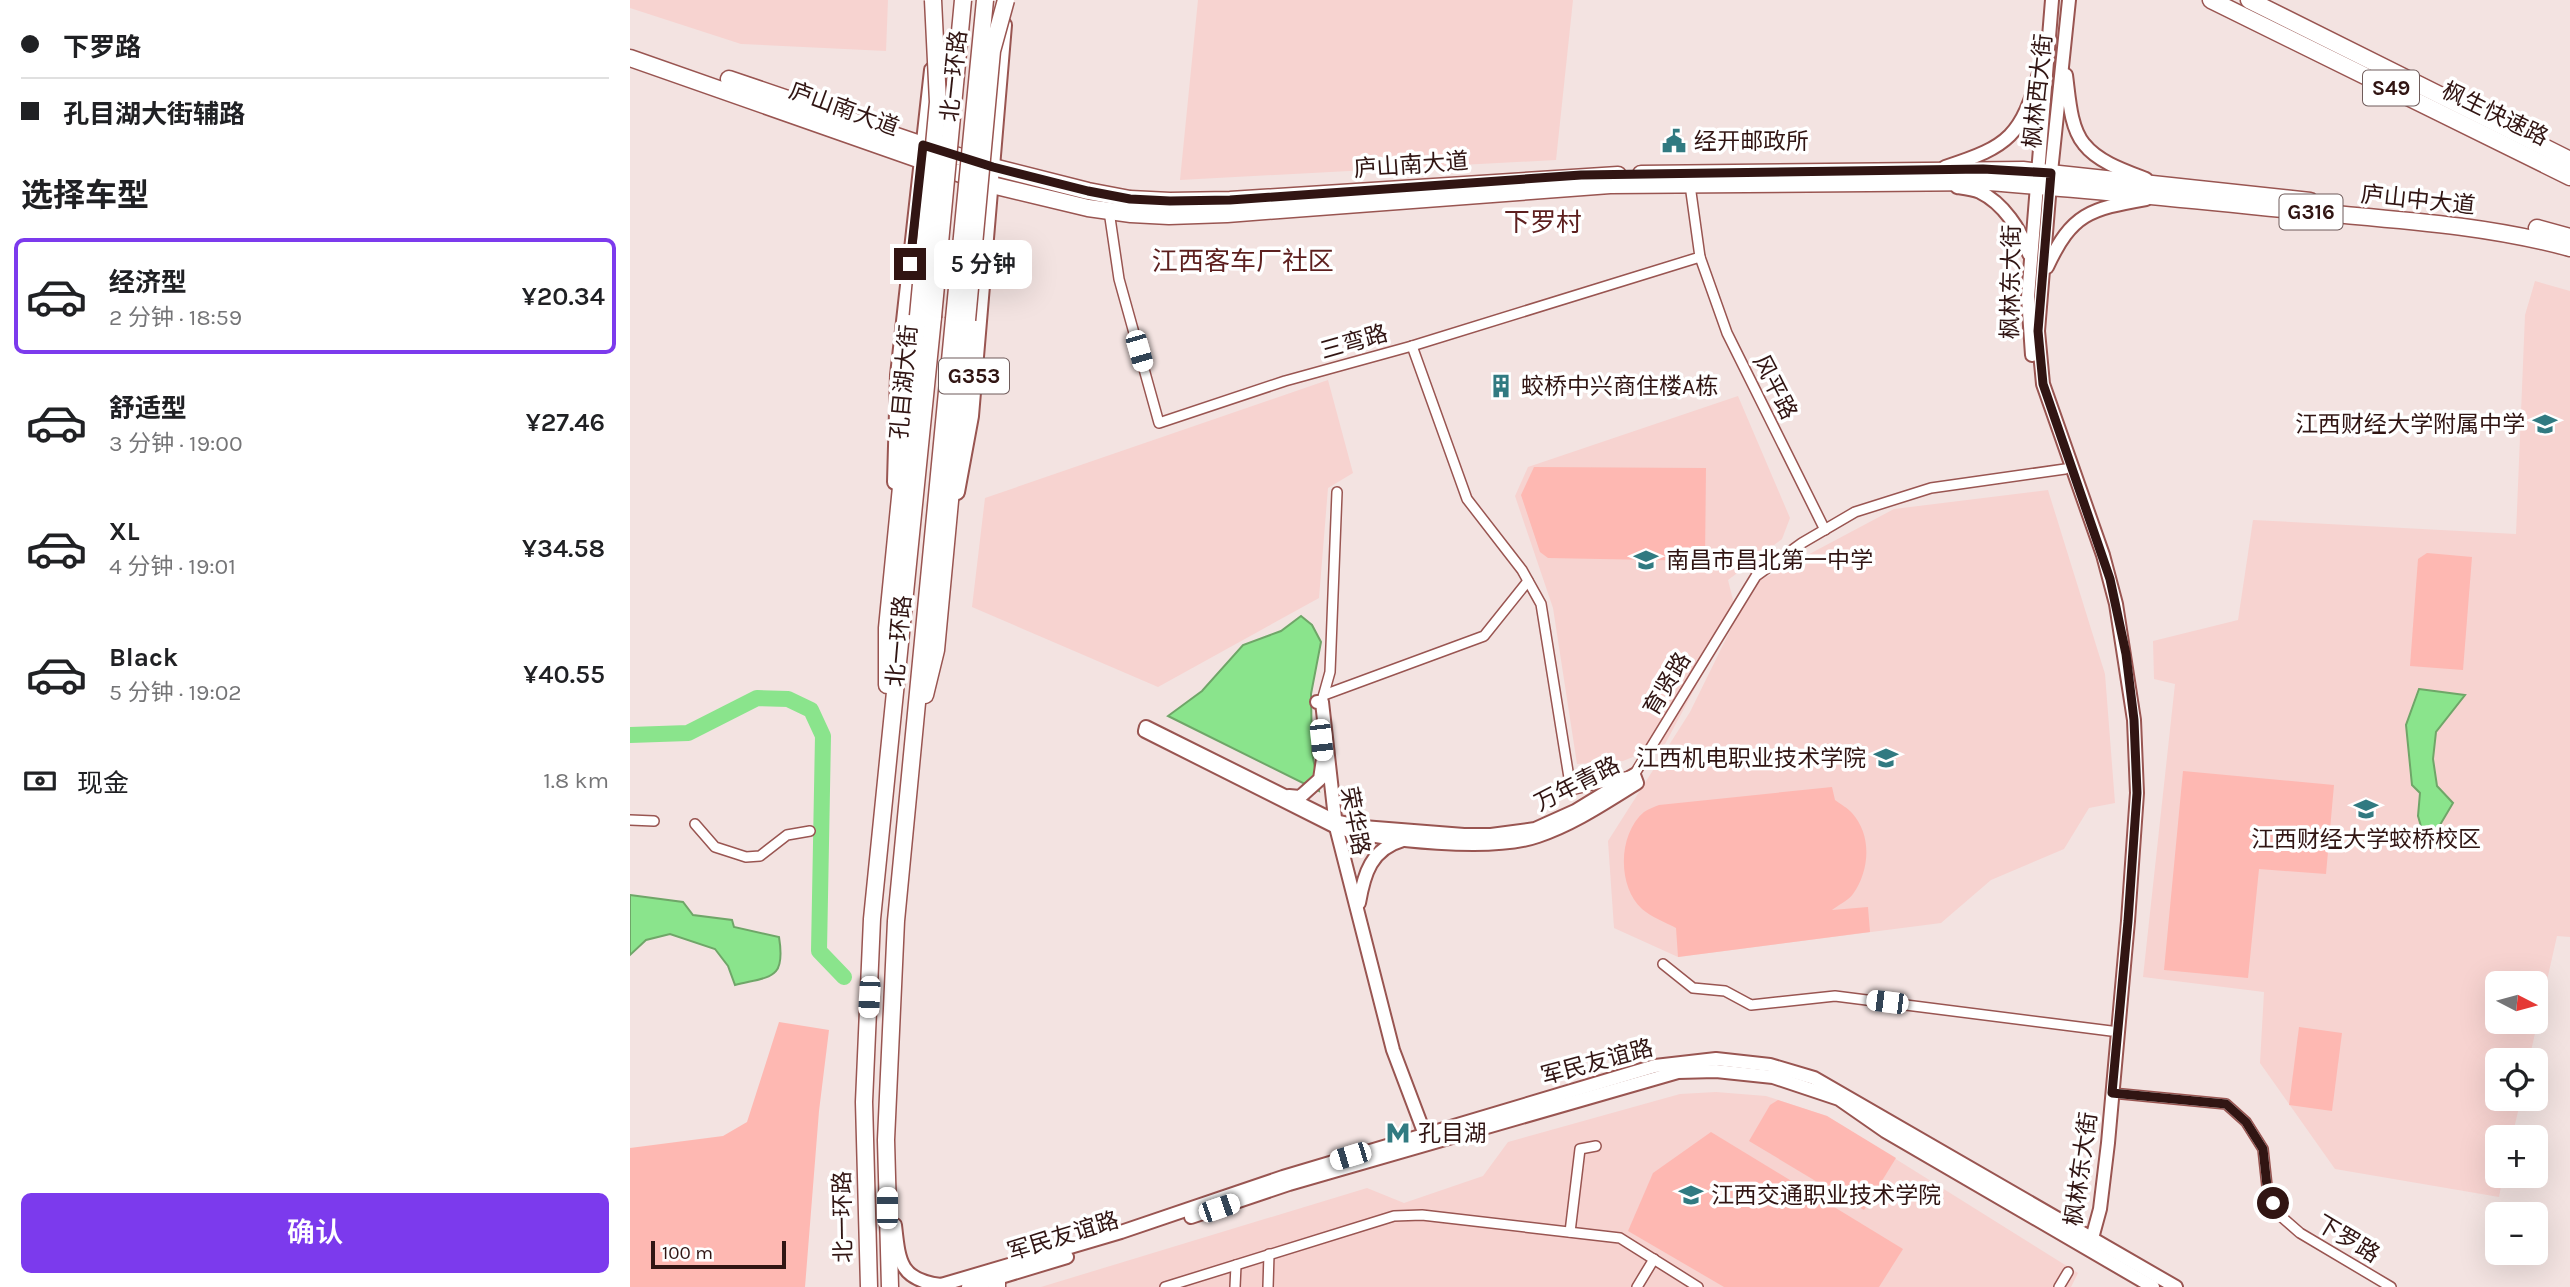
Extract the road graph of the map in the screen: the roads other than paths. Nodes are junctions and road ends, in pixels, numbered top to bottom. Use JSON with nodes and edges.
{"nodes":[{"id":1,"x":933,"y":0,"type":"edge"},
{"id":2,"x":940,"y":0,"type":"edge"},
{"id":3,"x":963,"y":0,"type":"edge"},
{"id":4,"x":985,"y":0,"type":"edge"},
{"id":5,"x":1006,"y":0,"type":"edge"},
{"id":6,"x":2052,"y":0,"type":"edge"},
{"id":7,"x":2069,"y":0,"type":"edge"},
{"id":8,"x":2211,"y":0,"type":"edge"},
{"id":9,"x":2249,"y":0,"type":"edge"},
{"id":10,"x":2050,"y":26,"type":"junction"},
{"id":11,"x":630,"y":47,"type":"edge"},
{"id":12,"x":2063,"y":56,"type":"junction"},
{"id":13,"x":630,"y":58,"type":"edge"},
{"id":14,"x":922,"y":153,"type":"junction"},
{"id":15,"x":2570,"y":160,"type":"edge"},
{"id":16,"x":993,"y":167,"type":"junction"},
{"id":17,"x":1939,"y":176,"type":"junction"},
{"id":18,"x":2570,"y":177,"type":"edge"},
{"id":19,"x":2043,"y":179,"type":"junction"},
{"id":20,"x":992,"y":185,"type":"junction"},
{"id":21,"x":1690,"y":185,"type":"junction"},
{"id":22,"x":2158,"y":190,"type":"junction"},
{"id":23,"x":1109,"y":211,"type":"junction"},
{"id":24,"x":2570,"y":237,"type":"edge"},
{"id":25,"x":2570,"y":248,"type":"edge"},
{"id":26,"x":1700,"y":257,"type":"junction"},
{"id":27,"x":2030,"y":258,"type":"junction"},
{"id":28,"x":2042,"y":277,"type":"junction"},
{"id":29,"x":925,"y":317,"type":"junction"},
{"id":30,"x":960,"y":320,"type":"junction"},
{"id":31,"x":1412,"y":346,"type":"junction"},
{"id":32,"x":2066,"y":469,"type":"junction"},
{"id":33,"x":1337,"y":492,"type":"dead end"},
{"id":34,"x":1825,"y":530,"type":"junction"},
{"id":35,"x":893,"y":560,"type":"junction"},
{"id":36,"x":1528,"y":581,"type":"junction"},
{"id":37,"x":942,"y":583,"type":"junction"},
{"id":38,"x":1323,"y":698,"type":"junction"},
{"id":39,"x":913,"y":745,"type":"junction"},
{"id":40,"x":1324,"y":759,"type":"junction"},
{"id":41,"x":888,"y":768,"type":"junction"},
{"id":42,"x":1634,"y":775,"type":"junction"},
{"id":43,"x":1284,"y":796,"type":"junction"},
{"id":44,"x":630,"y":820,"type":"edge"},
{"id":45,"x":654,"y":821,"type":"dead end"},
{"id":46,"x":1333,"y":823,"type":"junction"},
{"id":47,"x":695,"y":824,"type":"dead end"},
{"id":48,"x":810,"y":831,"type":"dead end"},
{"id":49,"x":1407,"y":839,"type":"junction"},
{"id":50,"x":1357,"y":910,"type":"junction"},
{"id":51,"x":1663,"y":964,"type":"dead end"},
{"id":52,"x":2111,"y":1031,"type":"junction"},
{"id":53,"x":2112,"y":1093,"type":"junction"},
{"id":54,"x":886,"y":1140,"type":"junction"},
{"id":55,"x":1423,"y":1140,"type":"junction"},
{"id":56,"x":1596,"y":1146,"type":"dead end"},
{"id":57,"x":1570,"y":1232,"type":"junction"},
{"id":58,"x":2087,"y":1241,"type":"junction"},
{"id":59,"x":1269,"y":1254,"type":"junction"},
{"id":60,"x":1654,"y":1259,"type":"junction"},
{"id":61,"x":1236,"y":1265,"type":"junction"},
{"id":62,"x":2068,"y":1272,"type":"dead end"},
{"id":63,"x":997,"y":1278,"type":"edge"},
{"id":64,"x":867,"y":1282,"type":"edge"},
{"id":65,"x":890,"y":1287,"type":"edge"},
{"id":66,"x":968,"y":1287,"type":"edge"},
{"id":67,"x":1165,"y":1287,"type":"edge"},
{"id":68,"x":1234,"y":1287,"type":"edge"},
{"id":69,"x":1268,"y":1287,"type":"edge"},
{"id":70,"x":1637,"y":1287,"type":"edge"},
{"id":71,"x":1698,"y":1287,"type":"edge"},
{"id":72,"x":2059,"y":1287,"type":"edge"},
{"id":73,"x":2152,"y":1287,"type":"edge"},
{"id":74,"x":2176,"y":1287,"type":"edge"},
{"id":75,"x":2391,"y":1287,"type":"edge"}],
"edges":[{"from":1,"to":29,"type":"highway","bridge":true},
{"from":2,"to":14,"type":"main road"},
{"from":3,"to":29,"type":"highway","name":"孔目湖大街","bridge":true},
{"from":4,"to":30,"type":"highway","name":"北一环路","bridge":true},
{"from":5,"to":16,"type":"main road"},
{"from":5,"to":30,"type":"highway","bridge":true},
{"from":6,"to":10,"type":"street","name":"枫林西大街"},
{"from":7,"to":12,"type":"street","name":"枫林西大街"},
{"from":8,"to":18,"type":"highway","name":"枫生快速路","number":"S49"},
{"from":9,"to":15,"type":"highway","name":"枫生快速路","number":"S49"},
{"from":10,"to":17,"type":"street"},
{"from":10,"to":19,"type":"street","name":"枫林西大街"},
{"from":11,"to":14,"type":"highway","name":"庐山南大道","number":"G316"},
{"from":12,"to":19,"type":"street","name":"枫林西大街"},
{"from":12,"to":22,"type":"street"},
{"from":13,"to":14,"type":"highway","name":"庐山南大道","number":"G316"},
{"from":14,"to":16,"type":"highway","name":"庐山南大道","number":"G316"},
{"from":14,"to":20,"type":"highway","name":"庐山南大道","number":"G316"},
{"from":14,"to":35,"type":"main road"},
{"from":16,"to":17,"type":"highway","name":"庐山南大道","number":"G316"},
{"from":16,"to":20,"type":"main road","number":"G353"},
{"from":17,"to":19,"type":"highway","name":"庐山南大道","number":"G316"},
{"from":17,"to":21,"type":"highway","name":"庐山南大道","number":"G316"},
{"from":17,"to":27,"type":"street"},
{"from":19,"to":22,"type":"highway","name":"庐山中大道","number":"G316"},
{"from":19,"to":27,"type":"street","name":"枫林东大街"},
{"from":19,"to":28,"type":"street","name":"枫林东大街"},
{"from":20,"to":23,"type":"highway","name":"庐山南大道","number":"G316"},
{"from":20,"to":37,"type":"main road","number":"G353"},
{"from":21,"to":23,"type":"highway","name":"庐山南大道","number":"G316"},
{"from":21,"to":26,"type":"street"},
{"from":22,"to":24,"type":"highway","name":"庐山中大道","number":"G316"},
{"from":22,"to":25,"type":"highway","name":"庐山中大道","number":"G316"},
{"from":22,"to":28,"type":"street"},
{"from":23,"to":31,"type":"street","name":"三弯路"},
{"from":26,"to":31,"type":"street","name":"三弯路"},
{"from":26,"to":34,"type":"street","name":"风平路"},
{"from":27,"to":32,"type":"street","name":"枫林东大街"},
{"from":28,"to":53,"type":"street","name":"枫林东大街"},
{"from":29,"to":35,"type":"highway"},
{"from":29,"to":41,"type":"highway","name":"孔目湖大街"},
{"from":30,"to":37,"type":"highway"},
{"from":30,"to":39,"type":"highway","name":"北一环路"},
{"from":31,"to":36,"type":"street"},
{"from":32,"to":34,"type":"street","name":"育贤路"},
{"from":32,"to":52,"type":"street","name":"枫林东大街"},
{"from":33,"to":38,"type":"street"},
{"from":34,"to":42,"type":"street","name":"育贤路"},
{"from":35,"to":41,"type":"highway"},
{"from":36,"to":38,"type":"street"},
{"from":36,"to":42,"type":"street"},
{"from":37,"to":39,"type":"highway","number":"G353"},
{"from":38,"to":40,"type":"street","name":"荣华路"},
{"from":38,"to":46,"type":"street","name":"荣华路"},
{"from":39,"to":54,"type":"highway","name":"北一环路","number":"G353"},
{"from":40,"to":43,"type":"street"},
{"from":40,"to":46,"type":"street","name":"荣华路"},
{"from":41,"to":64,"type":"highway","name":"北一环路"},
{"from":42,"to":46,"type":"street","name":"万年青路"},
{"from":42,"to":49,"type":"street","name":"万年青路"},
{"from":43,"to":46,"type":"street","name":"万年青路"},
{"from":43,"to":46,"type":"street","name":"万年青路"},
{"from":44,"to":45,"type":"street"},
{"from":46,"to":49,"type":"street","name":"万年青路"},
{"from":46,"to":50,"type":"street","name":"荣华路"},
{"from":46,"to":55,"type":"street","name":"荣华路"},
{"from":47,"to":48,"type":"street"},
{"from":49,"to":50,"type":"street"},
{"from":50,"to":55,"type":"street","name":"荣华路"},
{"from":51,"to":52,"type":"street"},
{"from":52,"to":58,"type":"street","name":"枫林东大街"},
{"from":53,"to":58,"type":"street","name":"枫林东大街"},
{"from":53,"to":75,"type":"street","name":"下罗路"},
{"from":54,"to":63,"type":"street"},
{"from":54,"to":65,"type":"highway","name":"北一环路","number":"G353"},
{"from":55,"to":58,"type":"street","name":"军民友谊路"},
{"from":55,"to":63,"type":"street","name":"军民友谊路"},
{"from":56,"to":57,"type":"street"},
{"from":57,"to":59,"type":"street"},
{"from":57,"to":60,"type":"street"},
{"from":58,"to":73,"type":"street","name":"军民友谊路"},
{"from":58,"to":74,"type":"street","name":"军民友谊路"},
{"from":59,"to":61,"type":"street"},
{"from":59,"to":69,"type":"street"},
{"from":60,"to":70,"type":"street"},
{"from":60,"to":71,"type":"street"},
{"from":61,"to":67,"type":"street"},
{"from":61,"to":68,"type":"street"},
{"from":62,"to":72,"type":"street"},
{"from":63,"to":66,"type":"street"}]}
